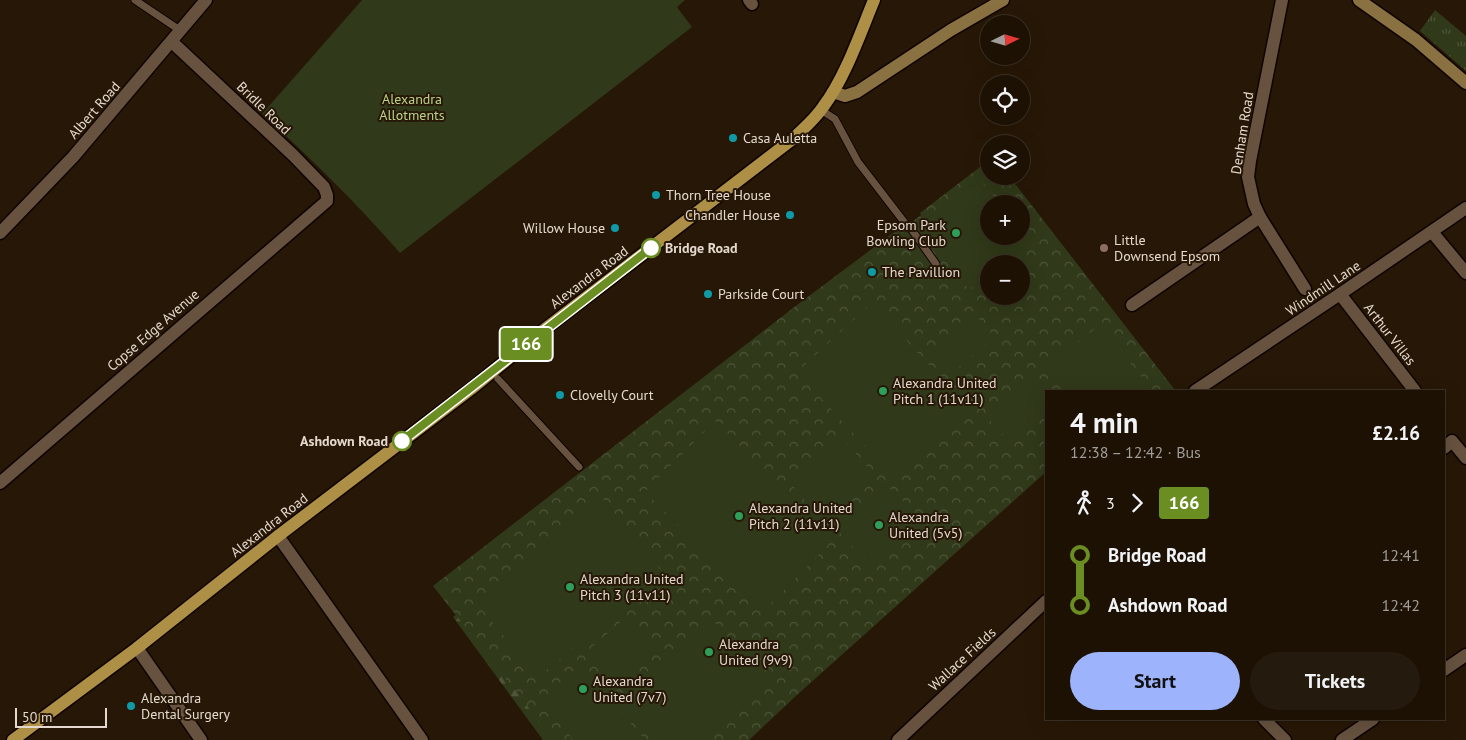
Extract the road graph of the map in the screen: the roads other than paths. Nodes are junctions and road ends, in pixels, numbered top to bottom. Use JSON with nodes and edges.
{"nodes":[{"id":1,"x":135,"y":0,"type":"edge"},
{"id":2,"x":206,"y":0,"type":"edge"},
{"id":3,"x":874,"y":0,"type":"edge"},
{"id":4,"x":1282,"y":0,"type":"edge"},
{"id":5,"x":1359,"y":0,"type":"edge"},
{"id":6,"x":999,"y":1,"type":"edge"},
{"id":7,"x":181,"y":31,"type":"junction"},
{"id":8,"x":172,"y":42,"type":"junction"},
{"id":9,"x":1466,"y":83,"type":"edge"},
{"id":10,"x":833,"y":92,"type":"junction"},
{"id":11,"x":821,"y":110,"type":"junction"},
{"id":12,"x":327,"y":201,"type":"joint"},
{"id":13,"x":1466,"y":208,"type":"edge"},
{"id":14,"x":1260,"y":217,"type":"junction"},
{"id":15,"x":1432,"y":232,"type":"junction"},
{"id":16,"x":0,"y":233,"type":"edge"},
{"id":17,"x":936,"y":264,"type":"dead end"},
{"id":18,"x":1466,"y":273,"type":"edge"},
{"id":19,"x":1305,"y":288,"type":"dead end"},
{"id":20,"x":1340,"y":294,"type":"junction"},
{"id":21,"x":1132,"y":306,"type":"dead end"},
{"id":22,"x":498,"y":379,"type":"dead end"},
{"id":23,"x":1196,"y":390,"type":"edge"},
{"id":24,"x":1414,"y":390,"type":"edge"},
{"id":25,"x":1445,"y":447,"type":"edge"},
{"id":26,"x":1466,"y":458,"type":"edge"},
{"id":27,"x":580,"y":467,"type":"dead end"},
{"id":28,"x":0,"y":483,"type":"edge"},
{"id":29,"x":278,"y":536,"type":"junction"},
{"id":30,"x":1045,"y":602,"type":"edge"},
{"id":31,"x":137,"y":648,"type":"junction"},
{"id":32,"x":1466,"y":655,"type":"edge"},
{"id":33,"x":1445,"y":669,"type":"edge"},
{"id":34,"x":1265,"y":720,"type":"edge"},
{"id":35,"x":1372,"y":720,"type":"edge"},
{"id":36,"x":14,"y":740,"type":"edge"},
{"id":37,"x":201,"y":740,"type":"edge"},
{"id":38,"x":422,"y":740,"type":"edge"},
{"id":39,"x":898,"y":740,"type":"edge"},
{"id":40,"x":1285,"y":740,"type":"edge"},
{"id":41,"x":1342,"y":740,"type":"edge"}],
"edges":[{"from":1,"to":7,"type":"lane"},
{"from":2,"to":7,"type":"street","name":"Albert Road"},
{"from":3,"to":10,"type":"main road","name":"Alexandra Road"},
{"from":4,"to":14,"type":"street","name":"Denham Road"},
{"from":5,"to":9,"type":"main road"},
{"from":6,"to":10,"type":"main road"},
{"from":7,"to":8,"type":"street","name":"Albert Road"},
{"from":8,"to":12,"type":"street","name":"Bridle Road"},
{"from":8,"to":16,"type":"street","name":"Albert Road"},
{"from":10,"to":11,"type":"main road","name":"Alexandra Road"},
{"from":11,"to":17,"type":"lane"},
{"from":11,"to":29,"type":"main road","name":"Alexandra Road"},
{"from":12,"to":28,"type":"street","name":"Copse Edge Avenue"},
{"from":13,"to":15,"type":"street","name":"Windmill Lane"},
{"from":14,"to":19,"type":"street","name":"Denham Road"},
{"from":14,"to":21,"type":"street"},
{"from":15,"to":18,"type":"street"},
{"from":15,"to":20,"type":"street","name":"Windmill Lane"},
{"from":20,"to":23,"type":"street","name":"Windmill Lane"},
{"from":20,"to":24,"type":"street","name":"Arthur Villas"},
{"from":22,"to":27,"type":"lane"},
{"from":25,"to":26,"type":"street"},
{"from":29,"to":31,"type":"main road","name":"Alexandra Road"},
{"from":29,"to":38,"type":"street"},
{"from":30,"to":39,"type":"street","name":"Wallace Fields"},
{"from":31,"to":36,"type":"main road","name":"Alexandra Road"},
{"from":31,"to":37,"type":"street"},
{"from":32,"to":33,"type":"street"},
{"from":34,"to":40,"type":"street"},
{"from":35,"to":41,"type":"street"}]}
